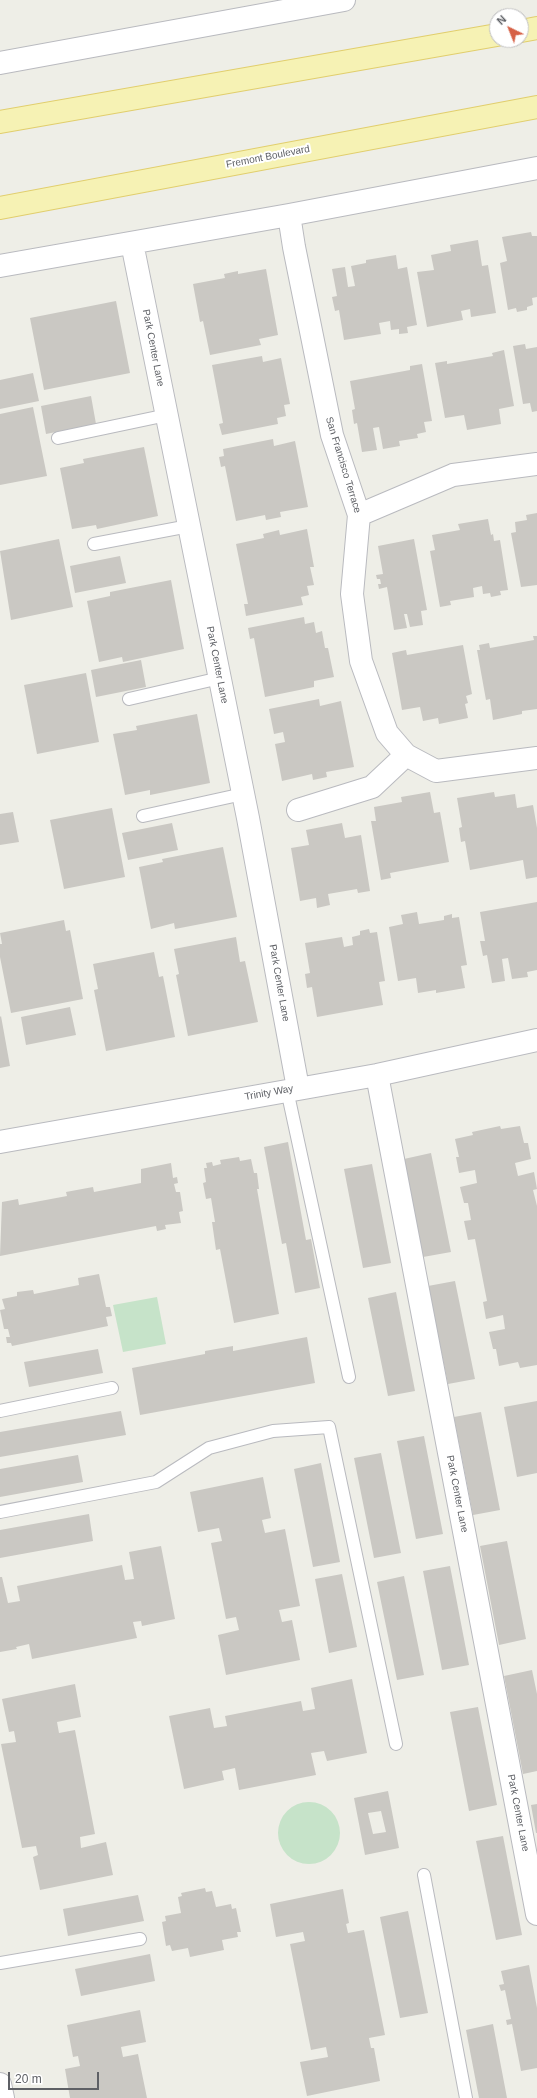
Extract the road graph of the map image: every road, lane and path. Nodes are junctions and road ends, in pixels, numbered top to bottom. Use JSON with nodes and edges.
{"nodes":[{"id":1,"x":344,"y":0,"type":"edge"},
{"id":2,"x":489,"y":36,"type":"edge"},
{"id":3,"x":0,"y":64,"type":"edge"},
{"id":4,"x":537,"y":107,"type":"edge"},
{"id":5,"x":0,"y":122,"type":"edge"},
{"id":6,"x":537,"y":168,"type":"edge"},
{"id":7,"x":0,"y":208,"type":"edge"},
{"id":8,"x":289,"y":215,"type":"junction"},
{"id":9,"x":132,"y":243,"type":"junction"},
{"id":10,"x":0,"y":266,"type":"edge"},
{"id":11,"x":167,"y":415,"type":"junction"},
{"id":12,"x":58,"y":438,"type":"dead end"},
{"id":13,"x":537,"y":464,"type":"edge"},
{"id":14,"x":359,"y":515,"type":"junction"},
{"id":15,"x":189,"y":526,"type":"junction"},
{"id":16,"x":94,"y":544,"type":"dead end"},
{"id":17,"x":220,"y":678,"type":"junction"},
{"id":18,"x":129,"y":699,"type":"dead end"},
{"id":19,"x":406,"y":755,"type":"junction"},
{"id":20,"x":537,"y":758,"type":"edge"},
{"id":21,"x":243,"y":794,"type":"junction"},
{"id":22,"x":298,"y":810,"type":"dead end"},
{"id":23,"x":143,"y":816,"type":"dead end"},
{"id":24,"x":537,"y":1040,"type":"edge"},
{"id":25,"x":377,"y":1075,"type":"junction"},
{"id":26,"x":292,"y":1089,"type":"junction"},
{"id":27,"x":0,"y":1142,"type":"edge"},
{"id":28,"x":349,"y":1377,"type":"dead end"},
{"id":29,"x":112,"y":1388,"type":"dead end"},
{"id":30,"x":0,"y":1411,"type":"edge"},
{"id":31,"x":0,"y":1512,"type":"edge"},
{"id":32,"x":396,"y":1744,"type":"dead end"},
{"id":33,"x":424,"y":1876,"type":"dead end"},
{"id":34,"x":537,"y":1914,"type":"edge"},
{"id":35,"x":140,"y":1939,"type":"dead end"},
{"id":36,"x":0,"y":1963,"type":"edge"},
{"id":37,"x":0,"y":2084,"type":"edge"},
{"id":38,"x":3,"y":2098,"type":"edge"},
{"id":39,"x":466,"y":2098,"type":"edge"}],
"edges":[{"from":1,"to":3,"type":"street"},
{"from":2,"to":5,"type":"main road"},
{"from":4,"to":7,"type":"main road","name":"Fremont Boulevard"},
{"from":6,"to":8,"type":"street"},
{"from":8,"to":9,"type":"street"},
{"from":8,"to":14,"type":"street","name":"San Francisco Terrace"},
{"from":9,"to":10,"type":"street"},
{"from":9,"to":11,"type":"street","name":"Park Center Lane"},
{"from":11,"to":12,"type":"lane"},
{"from":11,"to":15,"type":"street","name":"Park Center Lane"},
{"from":13,"to":14,"type":"street"},
{"from":14,"to":19,"type":"street","name":"San Francisco Terrace"},
{"from":15,"to":16,"type":"lane"},
{"from":15,"to":17,"type":"street","name":"Park Center Lane"},
{"from":17,"to":18,"type":"lane"},
{"from":17,"to":21,"type":"street","name":"Park Center Lane"},
{"from":19,"to":20,"type":"street"},
{"from":19,"to":22,"type":"street"},
{"from":21,"to":23,"type":"lane"},
{"from":21,"to":26,"type":"street","name":"Park Center Lane"},
{"from":24,"to":25,"type":"street","name":"Trinity Way"},
{"from":25,"to":26,"type":"street","name":"Trinity Way"},
{"from":25,"to":34,"type":"street","name":"Park Center Lane"},
{"from":26,"to":27,"type":"street","name":"Trinity Way"},
{"from":26,"to":28,"type":"lane"},
{"from":29,"to":30,"type":"lane"},
{"from":31,"to":32,"type":"lane"},
{"from":33,"to":39,"type":"lane"},
{"from":35,"to":36,"type":"lane"},
{"from":37,"to":38,"type":"street"}]}
